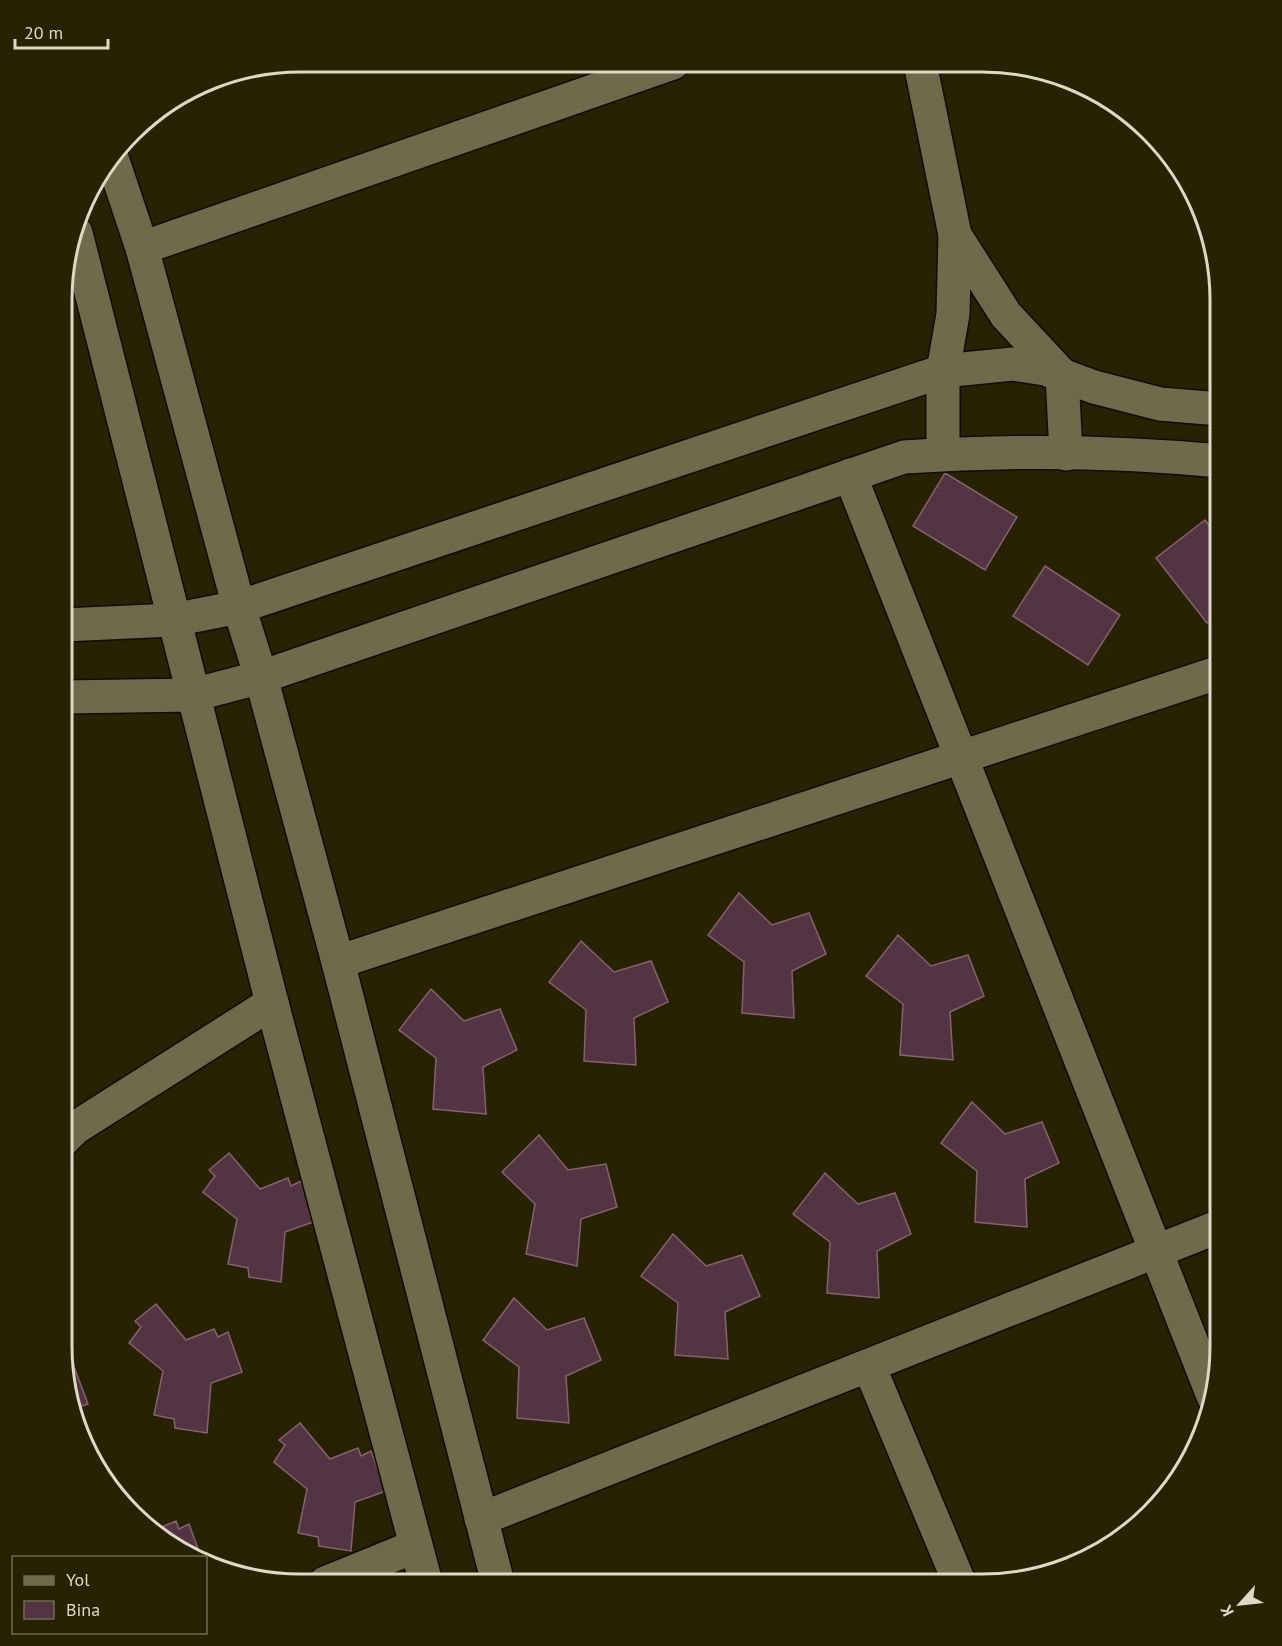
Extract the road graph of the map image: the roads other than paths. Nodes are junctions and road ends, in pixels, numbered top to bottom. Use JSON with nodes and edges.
{"nodes":[{"id":1,"x":647,"y":72,"type":"edge"},
{"id":2,"x":922,"y":72,"type":"edge"},
{"id":3,"x":115,"y":167,"type":"edge"},
{"id":4,"x":955,"y":235,"type":"junction"},
{"id":5,"x":78,"y":247,"type":"edge"},
{"id":6,"x":142,"y":248,"type":"junction"},
{"id":7,"x":943,"y":371,"type":"junction"},
{"id":8,"x":1062,"y":375,"type":"junction"},
{"id":9,"x":1210,"y":408,"type":"edge"},
{"id":10,"x":943,"y":454,"type":"junction"},
{"id":11,"x":1066,"y":454,"type":"junction"},
{"id":12,"x":1210,"y":464,"type":"edge"},
{"id":13,"x":850,"y":475,"type":"junction"},
{"id":14,"x":239,"y":607,"type":"junction"},
{"id":15,"x":173,"y":620,"type":"junction"},
{"id":16,"x":72,"y":625,"type":"edge"},
{"id":17,"x":1210,"y":675,"type":"edge"},
{"id":18,"x":261,"y":677,"type":"junction"},
{"id":19,"x":193,"y":695,"type":"junction"},
{"id":20,"x":72,"y":698,"type":"edge"},
{"id":21,"x":961,"y":758,"type":"junction"},
{"id":22,"x":338,"y":962,"type":"junction"},
{"id":23,"x":272,"y":1003,"type":"junction"},
{"id":24,"x":72,"y":1120,"type":"edge"},
{"id":25,"x":1210,"y":1230,"type":"edge"},
{"id":26,"x":1156,"y":1252,"type":"junction"},
{"id":27,"x":868,"y":1366,"type":"junction"},
{"id":28,"x":1207,"y":1382,"type":"edge"},
{"id":29,"x":481,"y":1519,"type":"junction"},
{"id":30,"x":416,"y":1546,"type":"junction"},
{"id":31,"x":347,"y":1574,"type":"edge"},
{"id":32,"x":424,"y":1574,"type":"edge"},
{"id":33,"x":496,"y":1574,"type":"edge"},
{"id":34,"x":956,"y":1574,"type":"edge"}],
"edges":[{"from":1,"to":6,"type":"street"},
{"from":2,"to":4,"type":"street"},
{"from":3,"to":6,"type":"street"},
{"from":4,"to":7,"type":"street"},
{"from":4,"to":8,"type":"street"},
{"from":5,"to":15,"type":"street"},
{"from":6,"to":14,"type":"street"},
{"from":7,"to":8,"type":"street"},
{"from":7,"to":10,"type":"street"},
{"from":7,"to":14,"type":"street"},
{"from":8,"to":9,"type":"street"},
{"from":8,"to":11,"type":"street"},
{"from":10,"to":11,"type":"street"},
{"from":10,"to":13,"type":"street"},
{"from":11,"to":12,"type":"street"},
{"from":13,"to":18,"type":"street"},
{"from":13,"to":21,"type":"street"},
{"from":14,"to":15,"type":"street"},
{"from":14,"to":18,"type":"street"},
{"from":15,"to":16,"type":"street"},
{"from":15,"to":19,"type":"street"},
{"from":17,"to":21,"type":"street"},
{"from":18,"to":19,"type":"street"},
{"from":18,"to":22,"type":"street"},
{"from":19,"to":20,"type":"street"},
{"from":19,"to":23,"type":"street"},
{"from":21,"to":22,"type":"street"},
{"from":21,"to":26,"type":"street"},
{"from":22,"to":29,"type":"street"},
{"from":23,"to":24,"type":"street"},
{"from":23,"to":30,"type":"street"},
{"from":25,"to":26,"type":"street"},
{"from":26,"to":27,"type":"street"},
{"from":26,"to":28,"type":"street"},
{"from":27,"to":29,"type":"street"},
{"from":27,"to":34,"type":"street"},
{"from":29,"to":33,"type":"street"},
{"from":30,"to":31,"type":"street"},
{"from":30,"to":32,"type":"street"}]}
